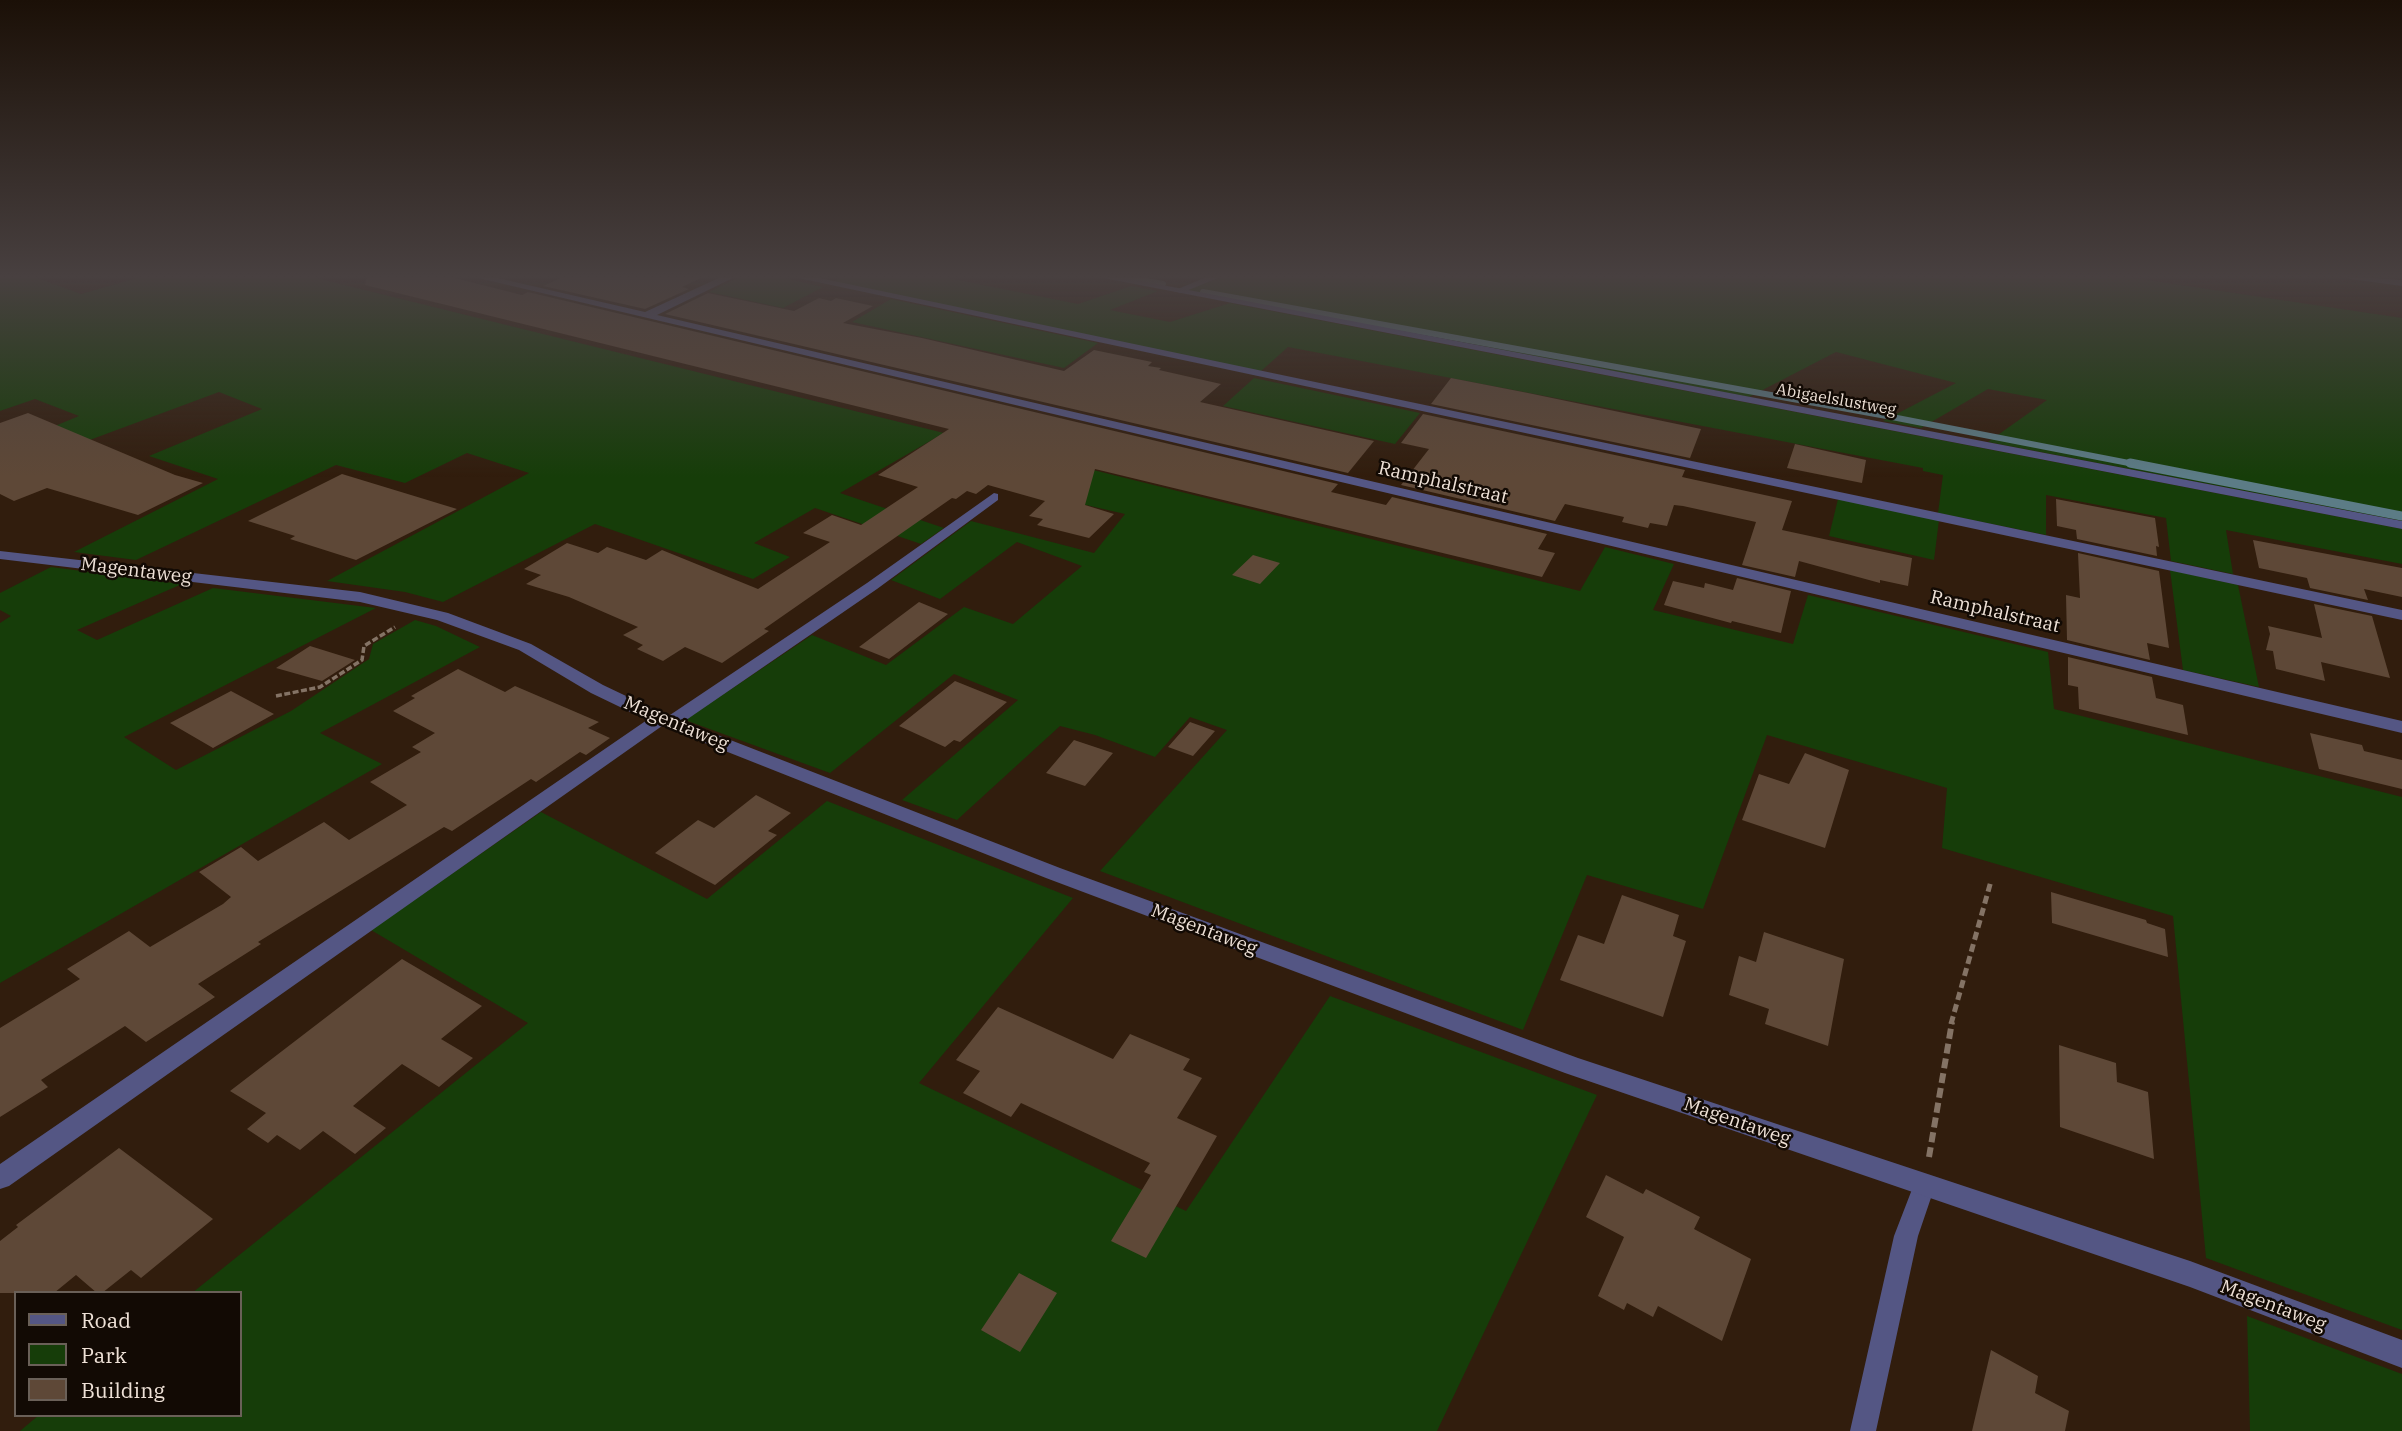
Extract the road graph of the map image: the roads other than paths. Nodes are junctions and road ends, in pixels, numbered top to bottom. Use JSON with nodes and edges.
{"nodes":[{"id":1,"x":760,"y":343,"type":"edge"},
{"id":2,"x":1110,"y":343,"type":"edge"},
{"id":3,"x":1449,"y":343,"type":"edge"},
{"id":4,"x":994,"y":497,"type":"dead end"},
{"id":5,"x":2402,"y":525,"type":"edge"},
{"id":6,"x":0,"y":555,"type":"edge"},
{"id":7,"x":2402,"y":615,"type":"edge"},
{"id":8,"x":665,"y":721,"type":"junction"},
{"id":9,"x":2402,"y":727,"type":"edge"},
{"id":10,"x":0,"y":1178,"type":"edge"},
{"id":11,"x":1924,"y":1186,"type":"junction"},
{"id":12,"x":2402,"y":1354,"type":"edge"},
{"id":13,"x":1863,"y":1431,"type":"edge"}],
"edges":[{"from":1,"to":9,"type":"street","name":"Ramphalstraat"},
{"from":2,"to":7,"type":"street"},
{"from":3,"to":5,"type":"street","name":"Abigaelslustweg"},
{"from":4,"to":8,"type":"lane"},
{"from":6,"to":8,"type":"street","name":"Magentaweg"},
{"from":8,"to":10,"type":"street"},
{"from":8,"to":11,"type":"street","name":"Magentaweg"},
{"from":11,"to":12,"type":"street","name":"Magentaweg"},
{"from":11,"to":13,"type":"lane"}]}
